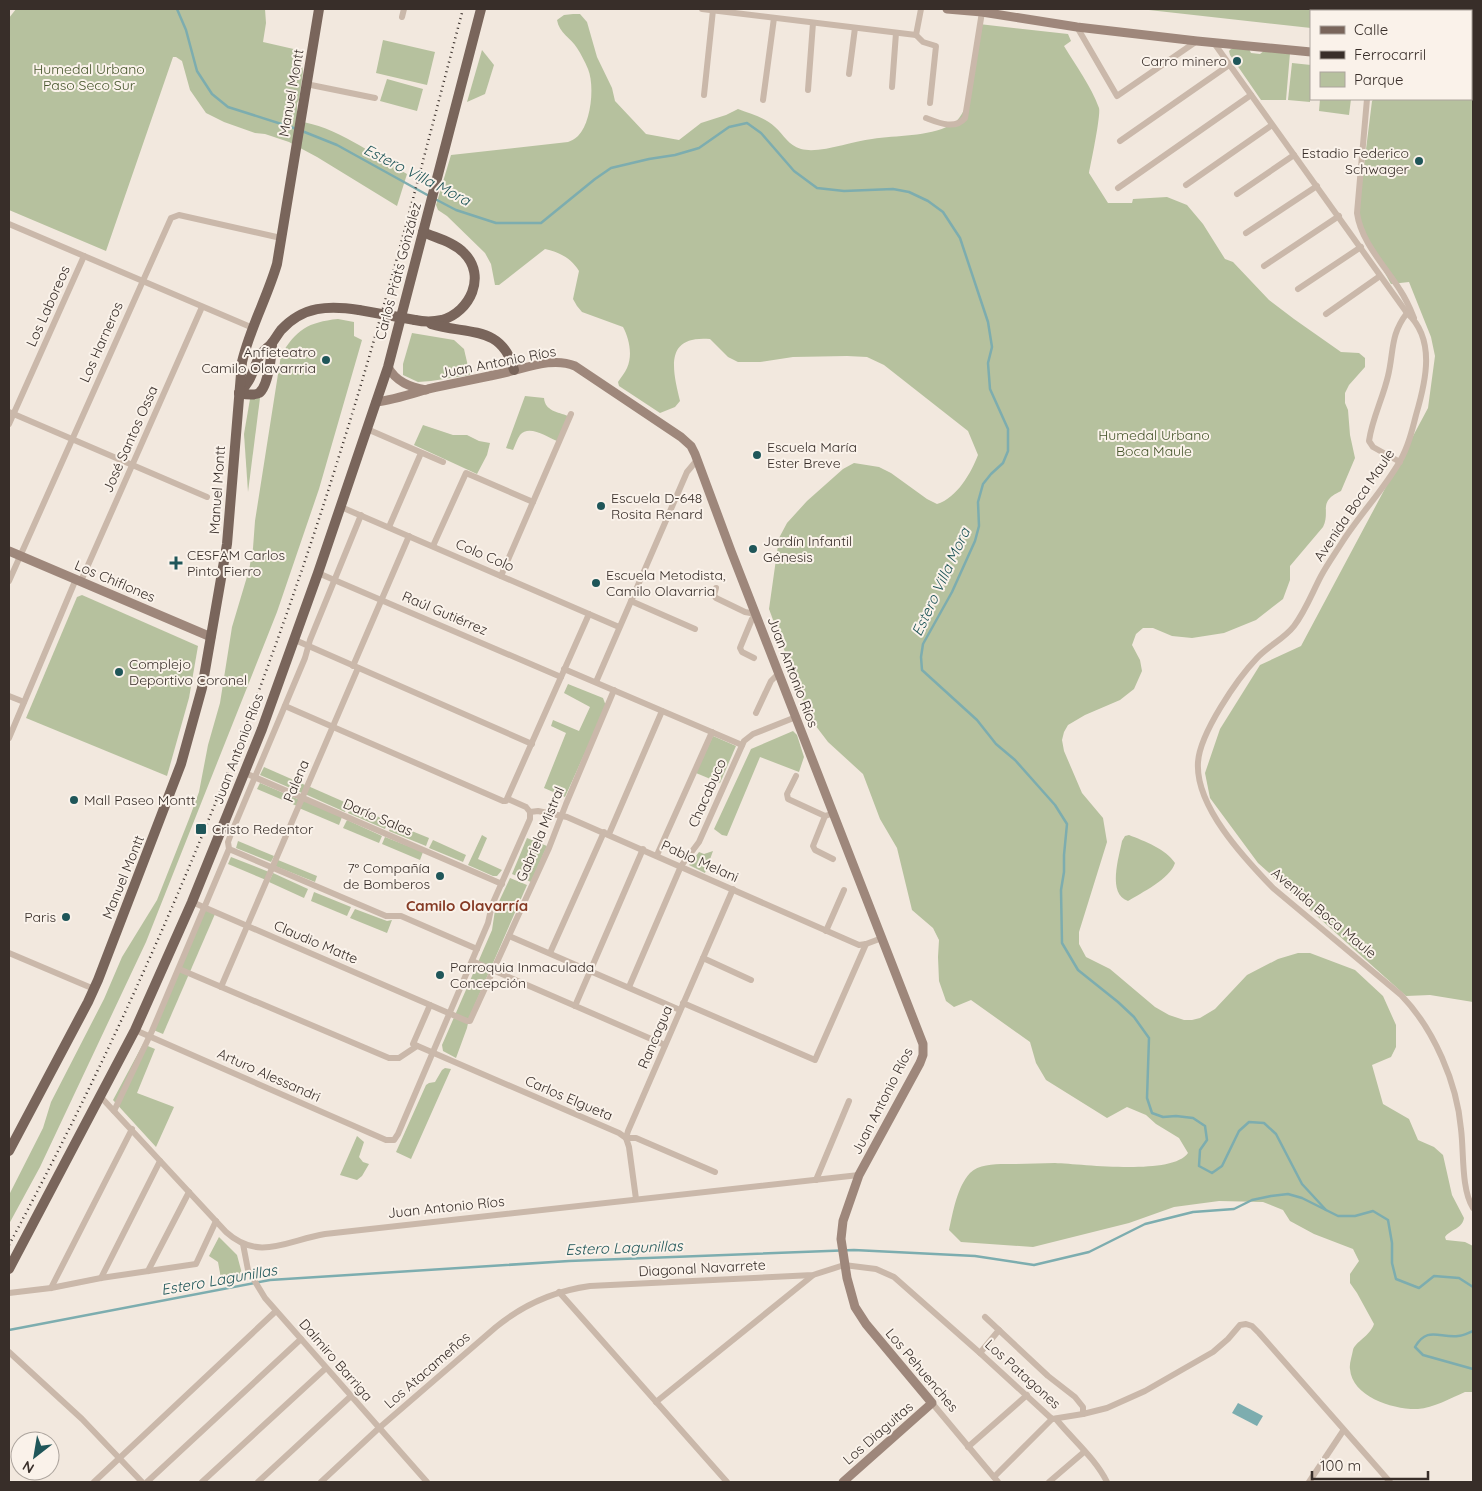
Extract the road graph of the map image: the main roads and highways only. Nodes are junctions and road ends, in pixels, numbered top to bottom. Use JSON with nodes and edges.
{"nodes":[{"id":1,"x":319,"y":9,"type":"edge"},
{"id":2,"x":481,"y":9,"type":"edge"},
{"id":3,"x":423,"y":232,"type":"junction"},
{"id":4,"x":419,"y":321,"type":"junction"},
{"id":5,"x":272,"y":343,"type":"junction"},
{"id":6,"x":388,"y":367,"type":"joint"},
{"id":7,"x":514,"y":370,"type":"road end"},
{"id":8,"x":238,"y":393,"type":"junction"},
{"id":9,"x":9,"y":1151,"type":"edge"},
{"id":10,"x":9,"y":1269,"type":"edge"}],
"edges":[{"from":1,"to":8,"type":"main road","name":"Manuel Montt"},
{"from":2,"to":3,"type":"main road","name":"Carlos Prats González"},
{"from":3,"to":4,"type":"main road"},
{"from":3,"to":6,"type":"main road","name":"Carlos Prats González"},
{"from":4,"to":5,"type":"main road","bridge":true},
{"from":4,"to":7,"type":"main road"},
{"from":5,"to":8,"type":"main road"},
{"from":5,"to":8,"type":"main road"},
{"from":6,"to":10,"type":"main road","name":"Juan Antonio Ríos"},
{"from":8,"to":9,"type":"main road","name":"Manuel Montt"}]}
